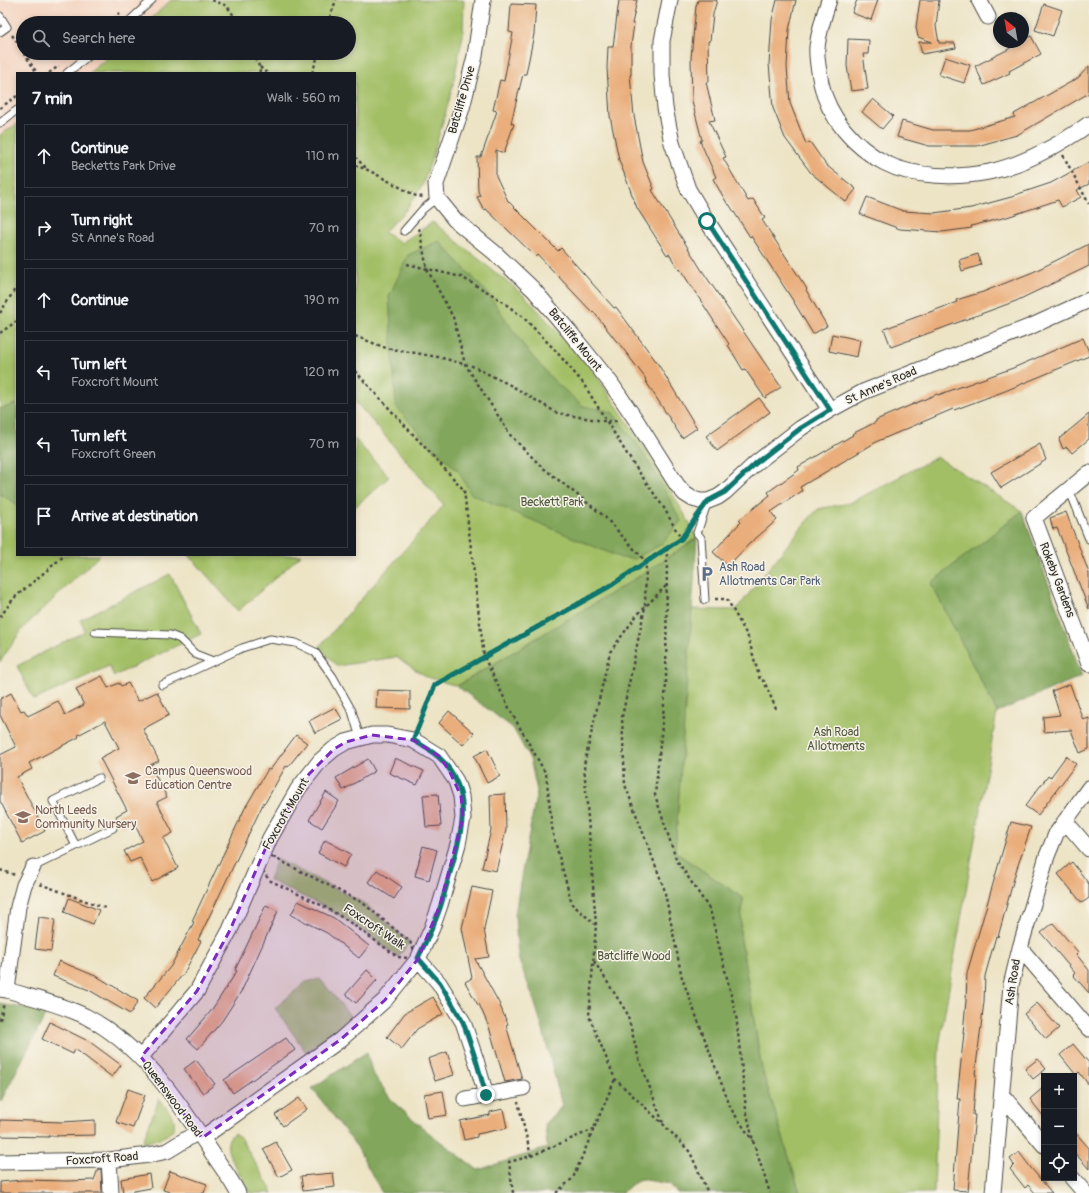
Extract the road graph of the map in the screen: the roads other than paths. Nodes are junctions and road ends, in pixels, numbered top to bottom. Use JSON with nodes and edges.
{"nodes":[{"id":1,"x":152,"y":0,"type":"edge"},
{"id":2,"x":483,"y":0,"type":"edge"},
{"id":3,"x":670,"y":0,"type":"edge"},
{"id":4,"x":829,"y":0,"type":"edge"},
{"id":5,"x":979,"y":0,"type":"edge"},
{"id":6,"x":0,"y":16,"type":"edge"},
{"id":7,"x":135,"y":16,"type":"edge"},
{"id":8,"x":988,"y":17,"type":"dead end"},
{"id":9,"x":0,"y":32,"type":"edge"},
{"id":10,"x":83,"y":60,"type":"edge"},
{"id":11,"x":68,"y":72,"type":"edge"},
{"id":12,"x":16,"y":111,"type":"edge"},
{"id":13,"x":0,"y":123,"type":"edge"},
{"id":14,"x":1089,"y":124,"type":"edge"},
{"id":15,"x":437,"y":198,"type":"junction"},
{"id":16,"x":404,"y":231,"type":"dead end"},
{"id":17,"x":1089,"y":300,"type":"edge"},
{"id":18,"x":830,"y":410,"type":"junction"},
{"id":19,"x":1089,"y":473,"type":"edge"},
{"id":20,"x":1069,"y":489,"type":"junction"},
{"id":21,"x":708,"y":501,"type":"junction"},
{"id":22,"x":1089,"y":539,"type":"edge"},
{"id":23,"x":705,"y":600,"type":"road end"},
{"id":24,"x":95,"y":632,"type":"dead end"},
{"id":25,"x":213,"y":661,"type":"junction"},
{"id":26,"x":1089,"y":664,"type":"edge"},
{"id":27,"x":162,"y":685,"type":"dead end"},
{"id":28,"x":360,"y":738,"type":"junction"},
{"id":29,"x":99,"y":778,"type":"dead end"},
{"id":30,"x":1089,"y":788,"type":"edge"},
{"id":31,"x":1065,"y":821,"type":"junction"},
{"id":32,"x":113,"y":828,"type":"dead end"},
{"id":33,"x":76,"y":846,"type":"junction"},
{"id":34,"x":1089,"y":849,"type":"edge"},
{"id":35,"x":30,"y":873,"type":"joint"},
{"id":36,"x":1020,"y":948,"type":"junction"},
{"id":37,"x":418,"y":958,"type":"junction"},
{"id":38,"x":4,"y":990,"type":"edge"},
{"id":39,"x":1089,"y":1029,"type":"edge"},
{"id":40,"x":141,"y":1057,"type":"junction"},
{"id":41,"x":519,"y":1088,"type":"road end"},
{"id":42,"x":486,"y":1095,"type":"junction"},
{"id":43,"x":1002,"y":1095,"type":"junction"},
{"id":44,"x":465,"y":1098,"type":"dead end"},
{"id":45,"x":200,"y":1135,"type":"junction"},
{"id":46,"x":1041,"y":1141,"type":"edge"},
{"id":47,"x":109,"y":1160,"type":"junction"},
{"id":48,"x":0,"y":1162,"type":"edge"},
{"id":49,"x":1075,"y":1181,"type":"edge"},
{"id":50,"x":111,"y":1193,"type":"edge"},
{"id":51,"x":238,"y":1193,"type":"edge"},
{"id":52,"x":993,"y":1193,"type":"edge"},
{"id":53,"x":1085,"y":1193,"type":"edge"}],
"edges":[{"from":1,"to":7,"type":"lane"},
{"from":2,"to":15,"type":"street","name":"Batcliffe Drive"},
{"from":3,"to":18,"type":"street"},
{"from":4,"to":14,"type":"street"},
{"from":5,"to":8,"type":"street"},
{"from":6,"to":9,"type":"lane"},
{"from":10,"to":11,"type":"lane"},
{"from":12,"to":13,"type":"lane"},
{"from":15,"to":16,"type":"lane"},
{"from":15,"to":21,"type":"street","name":"Batcliffe Mount"},
{"from":17,"to":18,"type":"street","name":"St Anne's Road"},
{"from":18,"to":21,"type":"street","name":"St Anne's Road"},
{"from":19,"to":20,"type":"street"},
{"from":20,"to":22,"type":"lane"},
{"from":20,"to":26,"type":"street","name":"Rokeby Gardens"},
{"from":21,"to":23,"type":"lane"},
{"from":24,"to":25,"type":"lane"},
{"from":25,"to":27,"type":"lane"},
{"from":25,"to":28,"type":"lane"},
{"from":28,"to":37,"type":"street","name":"Foxcroft Mount"},
{"from":28,"to":40,"type":"street","name":"Foxcroft Mount"},
{"from":29,"to":33,"type":"lane"},
{"from":30,"to":31,"type":"street","name":"Ash Road"},
{"from":31,"to":34,"type":"street"},
{"from":31,"to":36,"type":"street","name":"Ash Road"},
{"from":32,"to":33,"type":"lane"},
{"from":33,"to":35,"type":"lane"},
{"from":35,"to":38,"type":"street"},
{"from":36,"to":39,"type":"street"},
{"from":36,"to":43,"type":"street","name":"Ash Road"},
{"from":37,"to":42,"type":"street"},
{"from":37,"to":45,"type":"street","name":"Foxcroft Mount"},
{"from":38,"to":40,"type":"street","name":"Queenswood Road"},
{"from":40,"to":45,"type":"street","name":"Queenswood Road"},
{"from":41,"to":42,"type":"street"},
{"from":42,"to":44,"type":"street"},
{"from":43,"to":46,"type":"street"},
{"from":43,"to":52,"type":"street","name":"Ash Road"},
{"from":45,"to":47,"type":"street","name":"Foxcroft Road"},
{"from":45,"to":51,"type":"street","name":"Queenswood Road"},
{"from":47,"to":48,"type":"street","name":"Foxcroft Road"},
{"from":47,"to":50,"type":"street"},
{"from":49,"to":53,"type":"street"}]}
